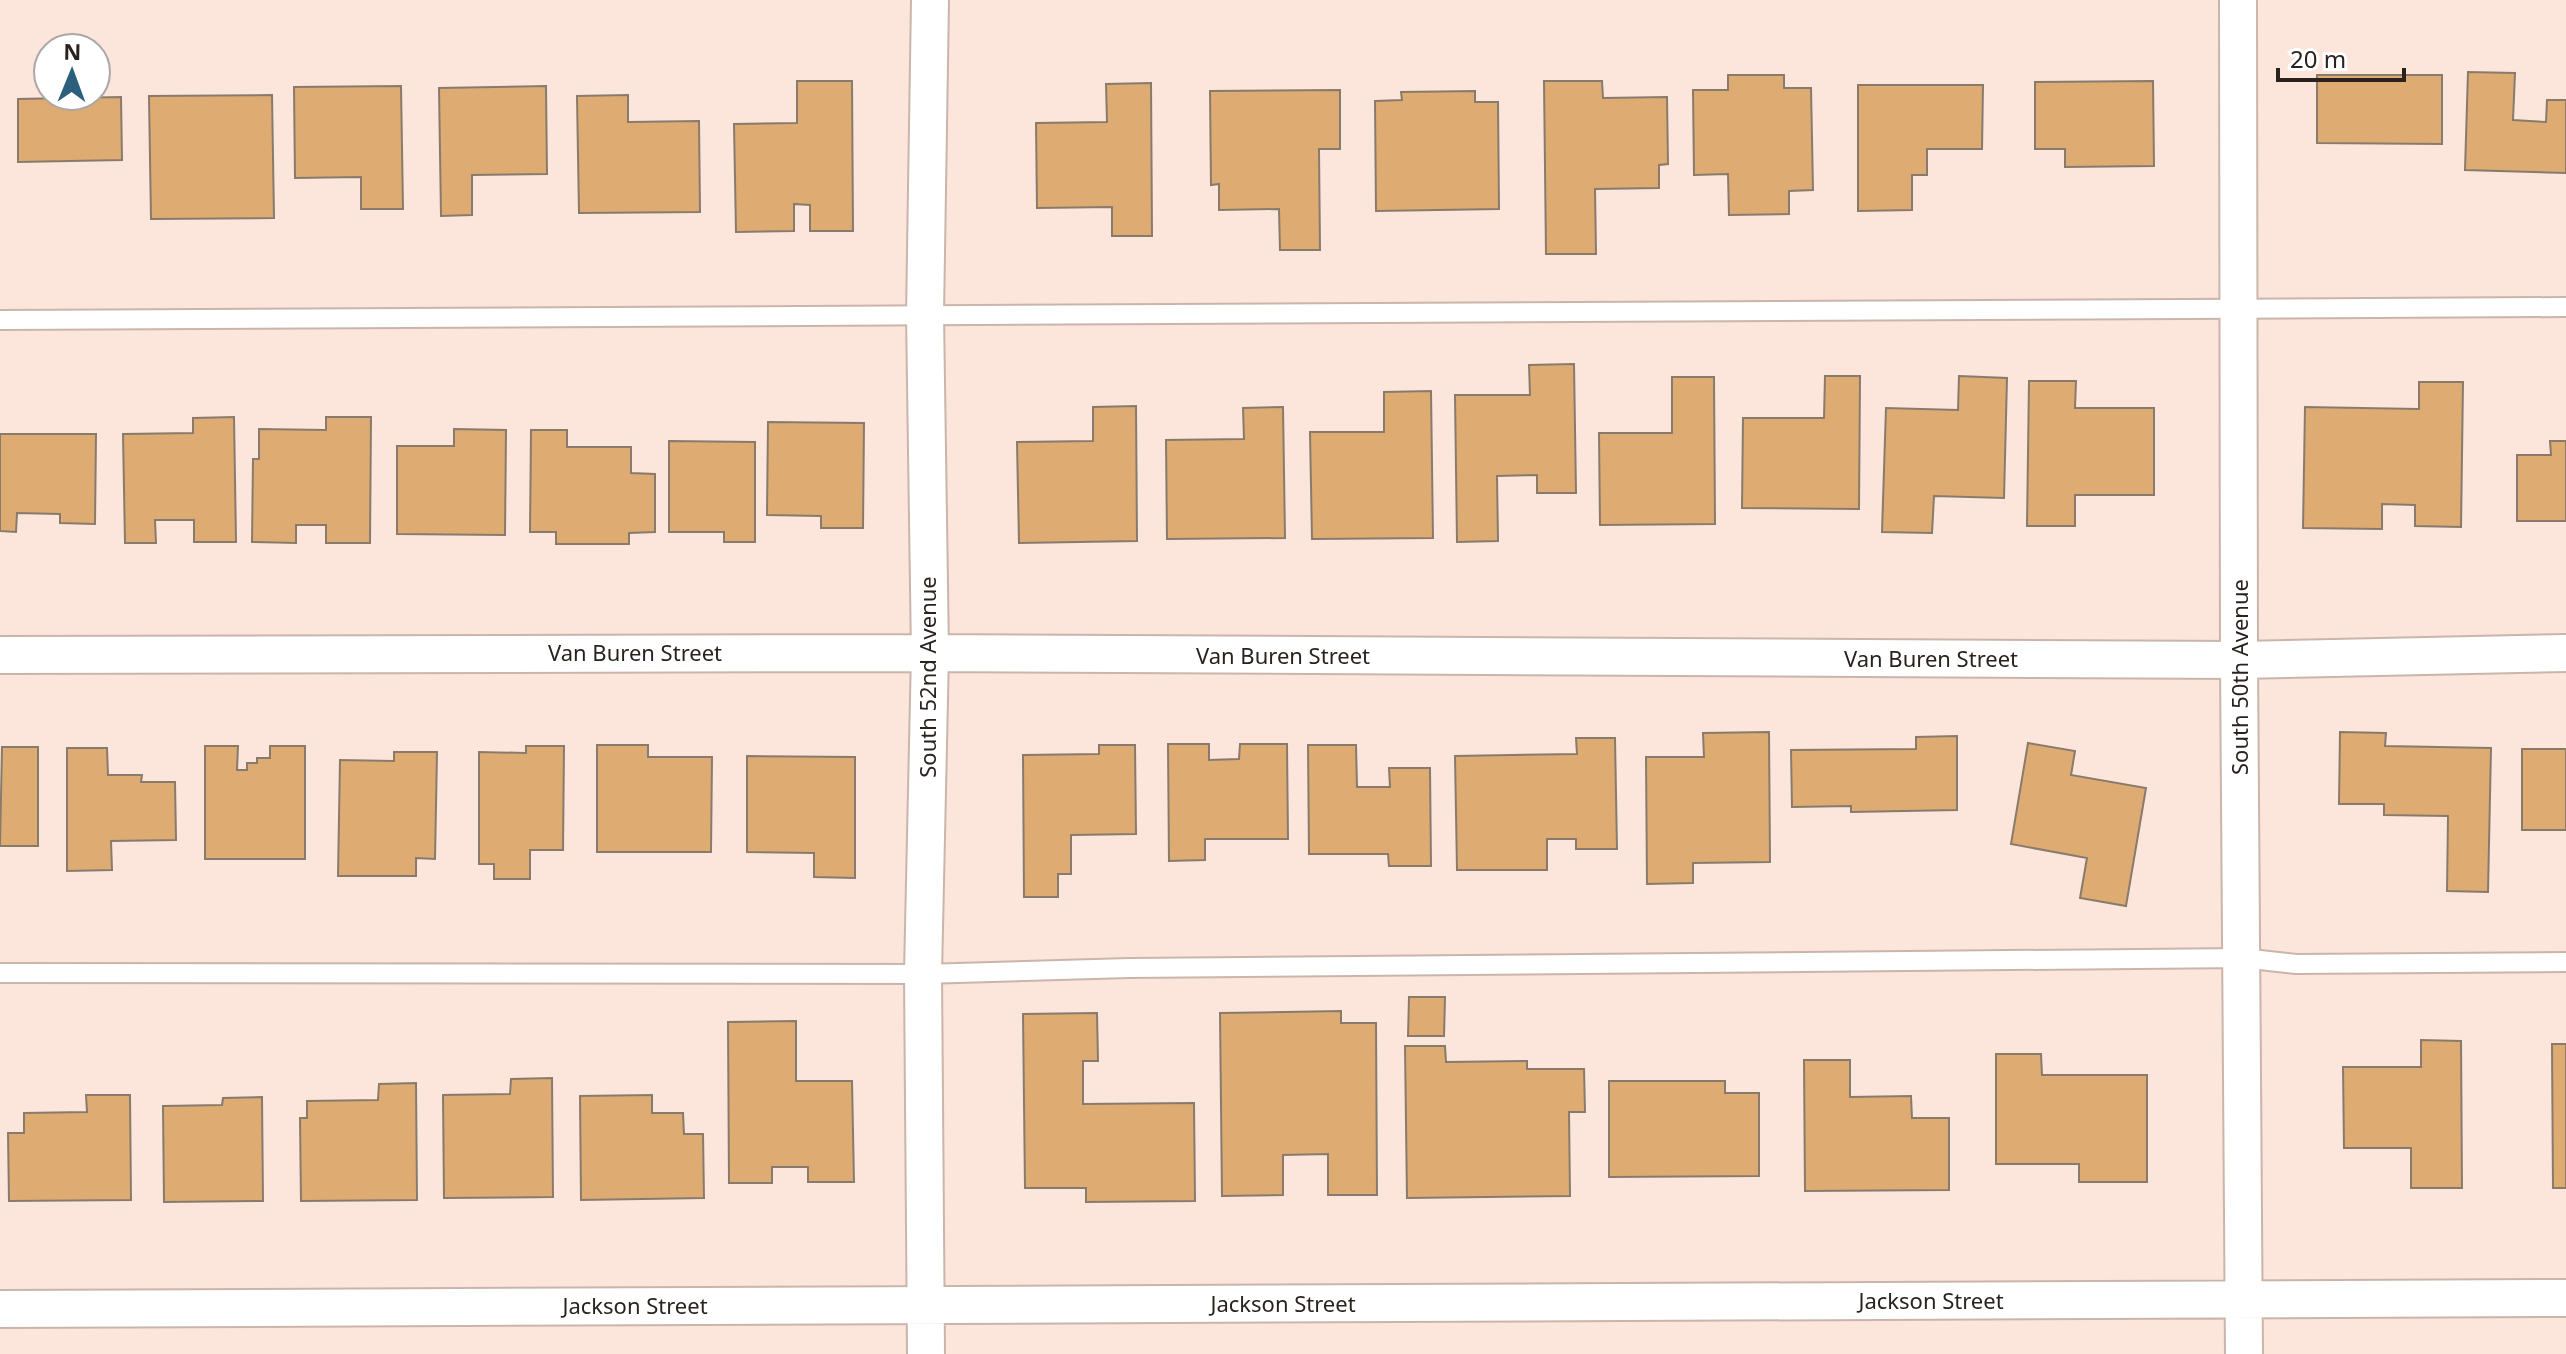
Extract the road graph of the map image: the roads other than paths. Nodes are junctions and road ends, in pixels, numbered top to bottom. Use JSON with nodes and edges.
{"nodes":[{"id":1,"x":930,"y":0,"type":"edge"},
{"id":2,"x":2238,"y":0,"type":"edge"},
{"id":3,"x":2566,"y":307,"type":"edge"},
{"id":4,"x":2238,"y":309,"type":"junction"},
{"id":5,"x":925,"y":315,"type":"junction"},
{"id":6,"x":0,"y":320,"type":"edge"},
{"id":7,"x":930,"y":653,"type":"junction"},
{"id":8,"x":2566,"y":653,"type":"edge"},
{"id":9,"x":0,"y":655,"type":"edge"},
{"id":10,"x":2239,"y":660,"type":"junction"},
{"id":11,"x":2242,"y":958,"type":"junction"},
{"id":12,"x":2566,"y":962,"type":"edge"},
{"id":13,"x":0,"y":973,"type":"edge"},
{"id":14,"x":923,"y":974,"type":"junction"},
{"id":15,"x":2566,"y":1298,"type":"edge"},
{"id":16,"x":2244,"y":1300,"type":"junction"},
{"id":17,"x":926,"y":1305,"type":"junction"},
{"id":18,"x":0,"y":1309,"type":"edge"},
{"id":19,"x":926,"y":1354,"type":"edge"},
{"id":20,"x":2244,"y":1354,"type":"edge"}],
"edges":[{"from":1,"to":5,"type":"street","name":"South 52nd Avenue"},
{"from":2,"to":4,"type":"street","name":"South 50th Avenue"},
{"from":3,"to":4,"type":"lane"},
{"from":4,"to":5,"type":"lane"},
{"from":4,"to":10,"type":"street","name":"South 50th Avenue"},
{"from":5,"to":6,"type":"lane"},
{"from":5,"to":7,"type":"street","name":"South 52nd Avenue"},
{"from":7,"to":9,"type":"street","name":"Van Buren Street"},
{"from":7,"to":10,"type":"street","name":"Van Buren Street"},
{"from":7,"to":14,"type":"street","name":"South 52nd Avenue"},
{"from":8,"to":10,"type":"street","name":"Van Buren Street"},
{"from":10,"to":11,"type":"street","name":"South 50th Avenue"},
{"from":11,"to":12,"type":"lane"},
{"from":11,"to":14,"type":"lane"},
{"from":11,"to":16,"type":"street","name":"South 50th Avenue"},
{"from":13,"to":14,"type":"lane"},
{"from":14,"to":17,"type":"street","name":"South 52nd Avenue"},
{"from":15,"to":16,"type":"street","name":"Jackson Street"},
{"from":16,"to":17,"type":"street","name":"Jackson Street"},
{"from":16,"to":20,"type":"street","name":"South 50th Avenue"},
{"from":17,"to":18,"type":"street","name":"Jackson Street"},
{"from":17,"to":19,"type":"street","name":"South 52nd Avenue"}]}
